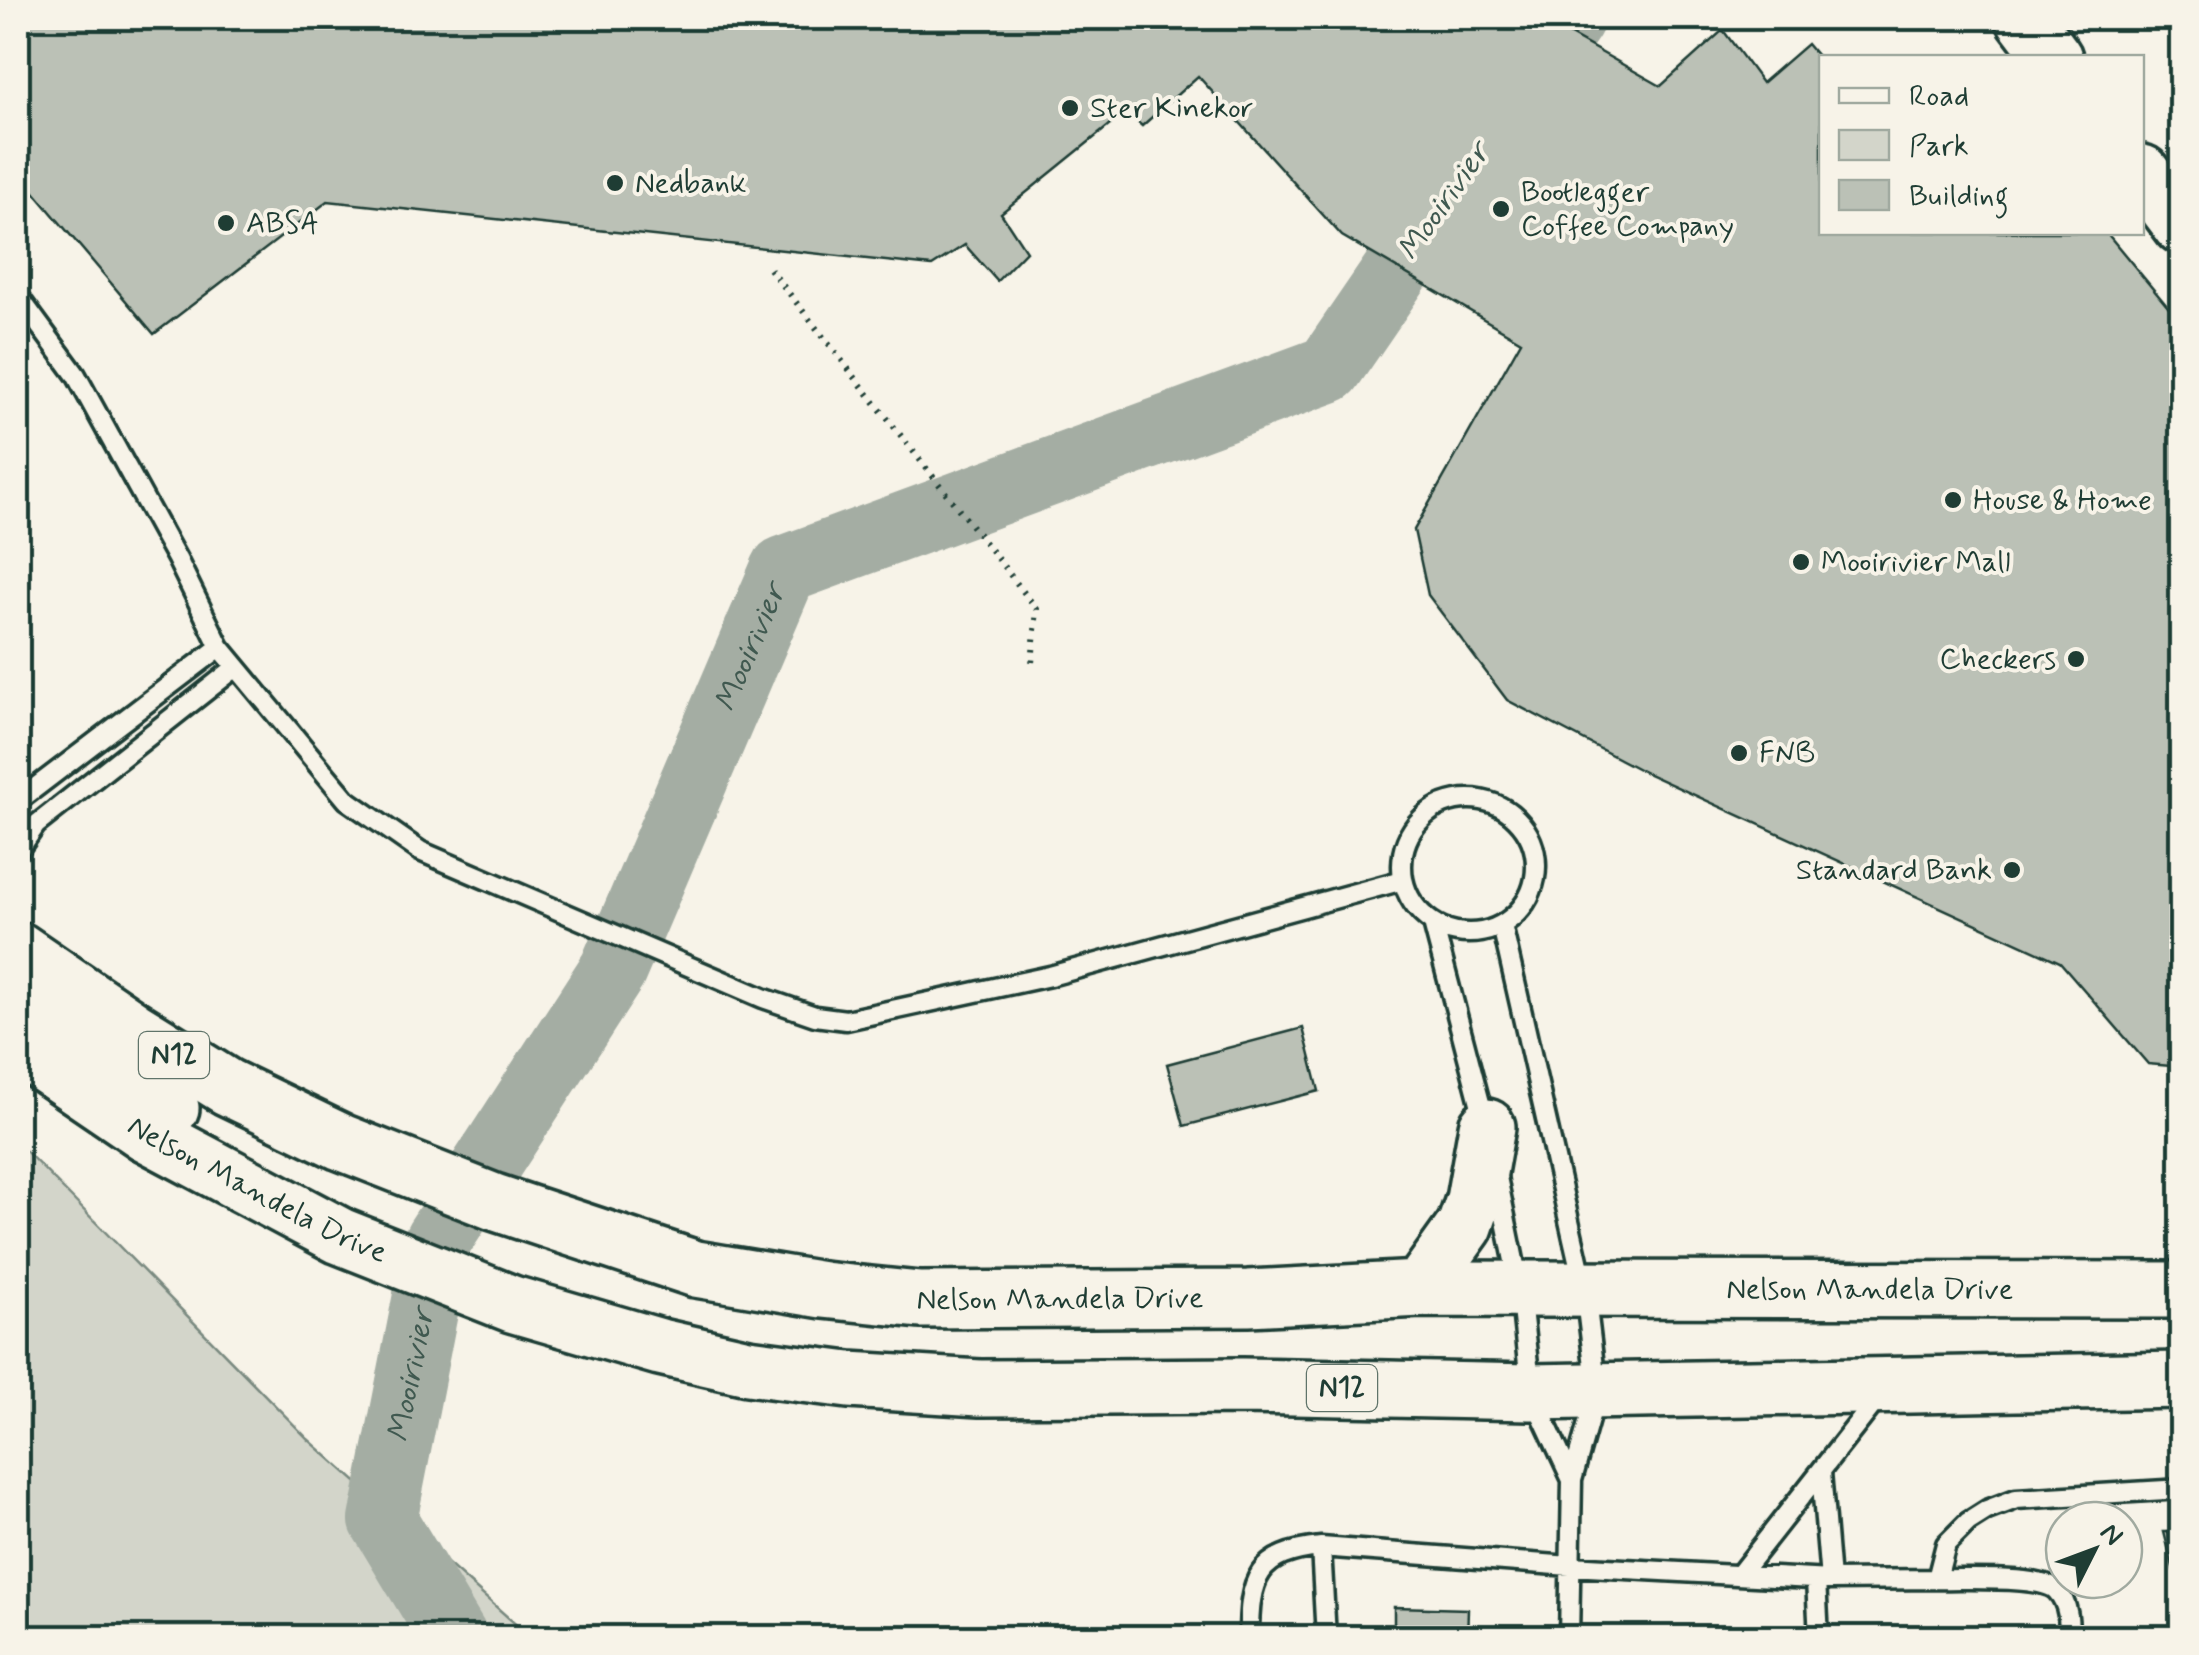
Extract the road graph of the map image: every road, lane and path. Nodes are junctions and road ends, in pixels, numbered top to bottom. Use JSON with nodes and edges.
{"nodes":[{"id":1,"x":2024,"y":18,"type":"edge"},
{"id":2,"x":2052,"y":55,"type":"edge"},
{"id":3,"x":2144,"y":176,"type":"edge"},
{"id":4,"x":2182,"y":226,"type":"edge"},
{"id":5,"x":770,"y":270,"type":"dead end"},
{"id":6,"x":18,"y":296,"type":"edge"},
{"id":7,"x":220,"y":647,"type":"junction"},
{"id":8,"x":1032,"y":663,"type":"dead end"},
{"id":9,"x":235,"y":668,"type":"junction"},
{"id":10,"x":18,"y":800,"type":"edge"},
{"id":11,"x":18,"y":851,"type":"edge"},
{"id":12,"x":1402,"y":880,"type":"junction"},
{"id":13,"x":1434,"y":924,"type":"junction"},
{"id":14,"x":1502,"y":924,"type":"junction"},
{"id":15,"x":18,"y":950,"type":"edge"},
{"id":16,"x":18,"y":993,"type":"edge"},
{"id":17,"x":18,"y":1046,"type":"edge"},
{"id":18,"x":1487,"y":1127,"type":"junction"},
{"id":19,"x":318,"y":1224,"type":"junction"},
{"id":20,"x":1420,"y":1288,"type":"junction"},
{"id":21,"x":1520,"y":1290,"type":"junction"},
{"id":22,"x":2182,"y":1290,"type":"edge"},
{"id":23,"x":1585,"y":1291,"type":"junction"},
{"id":24,"x":2182,"y":1380,"type":"edge"},
{"id":25,"x":1887,"y":1385,"type":"junction"},
{"id":26,"x":1531,"y":1392,"type":"junction"},
{"id":27,"x":1597,"y":1392,"type":"junction"},
{"id":28,"x":1821,"y":1472,"type":"junction"},
{"id":29,"x":1572,"y":1480,"type":"junction"},
{"id":30,"x":2182,"y":1489,"type":"edge"},
{"id":31,"x":1322,"y":1547,"type":"junction"},
{"id":32,"x":1570,"y":1566,"type":"junction"},
{"id":33,"x":1739,"y":1575,"type":"junction"},
{"id":34,"x":1938,"y":1579,"type":"junction"},
{"id":35,"x":1823,"y":1580,"type":"junction"},
{"id":36,"x":1249,"y":1638,"type":"edge"},
{"id":37,"x":1326,"y":1638,"type":"edge"},
{"id":38,"x":1569,"y":1638,"type":"edge"},
{"id":39,"x":1819,"y":1638,"type":"edge"},
{"id":40,"x":2069,"y":1638,"type":"edge"}],
"edges":[{"from":1,"to":2,"type":"main road"},
{"from":3,"to":4,"type":"main road"},
{"from":5,"to":8,"type":"path"},
{"from":6,"to":7,"type":"lane"},
{"from":7,"to":9,"type":"lane"},
{"from":7,"to":10,"type":"lane"},
{"from":9,"to":11,"type":"lane"},
{"from":9,"to":12,"type":"lane"},
{"from":12,"to":13,"type":"lane"},
{"from":12,"to":14,"type":"lane"},
{"from":13,"to":14,"type":"lane"},
{"from":13,"to":18,"type":"lane"},
{"from":14,"to":23,"type":"lane"},
{"from":15,"to":20,"type":"main road","name":"Nelson Mandela Drive","number":"N12"},
{"from":16,"to":19,"type":"main road"},
{"from":17,"to":19,"type":"main road","name":"Nelson Mandela Drive","number":"N12"},
{"from":18,"to":20,"type":"main road"},
{"from":18,"to":21,"type":"lane"},
{"from":19,"to":26,"type":"main road","name":"Nelson Mandela Drive","number":"N12"},
{"from":20,"to":21,"type":"main road","name":"Nelson Mandela Drive","number":"N12"},
{"from":21,"to":23,"type":"main road","name":"Nelson Mandela Drive","number":"N12"},
{"from":21,"to":26,"type":"lane"},
{"from":22,"to":23,"type":"main road","name":"Nelson Mandela Drive","number":"N12"},
{"from":23,"to":27,"type":"lane"},
{"from":24,"to":25,"type":"main road","name":"Nelson Mandela Drive","number":"N12"},
{"from":25,"to":27,"type":"main road","name":"Nelson Mandela Drive","number":"N12"},
{"from":25,"to":28,"type":"lane"},
{"from":26,"to":27,"type":"main road","name":"Nelson Mandela Drive","number":"N12"},
{"from":26,"to":29,"type":"lane"},
{"from":27,"to":29,"type":"lane"},
{"from":28,"to":33,"type":"lane"},
{"from":28,"to":35,"type":"lane"},
{"from":29,"to":32,"type":"lane"},
{"from":30,"to":34,"type":"lane"},
{"from":31,"to":32,"type":"lane"},
{"from":31,"to":36,"type":"lane"},
{"from":31,"to":37,"type":"lane"},
{"from":32,"to":33,"type":"lane"},
{"from":32,"to":38,"type":"lane"},
{"from":33,"to":35,"type":"lane"},
{"from":34,"to":35,"type":"lane"},
{"from":34,"to":40,"type":"lane"},
{"from":35,"to":39,"type":"lane"}]}
